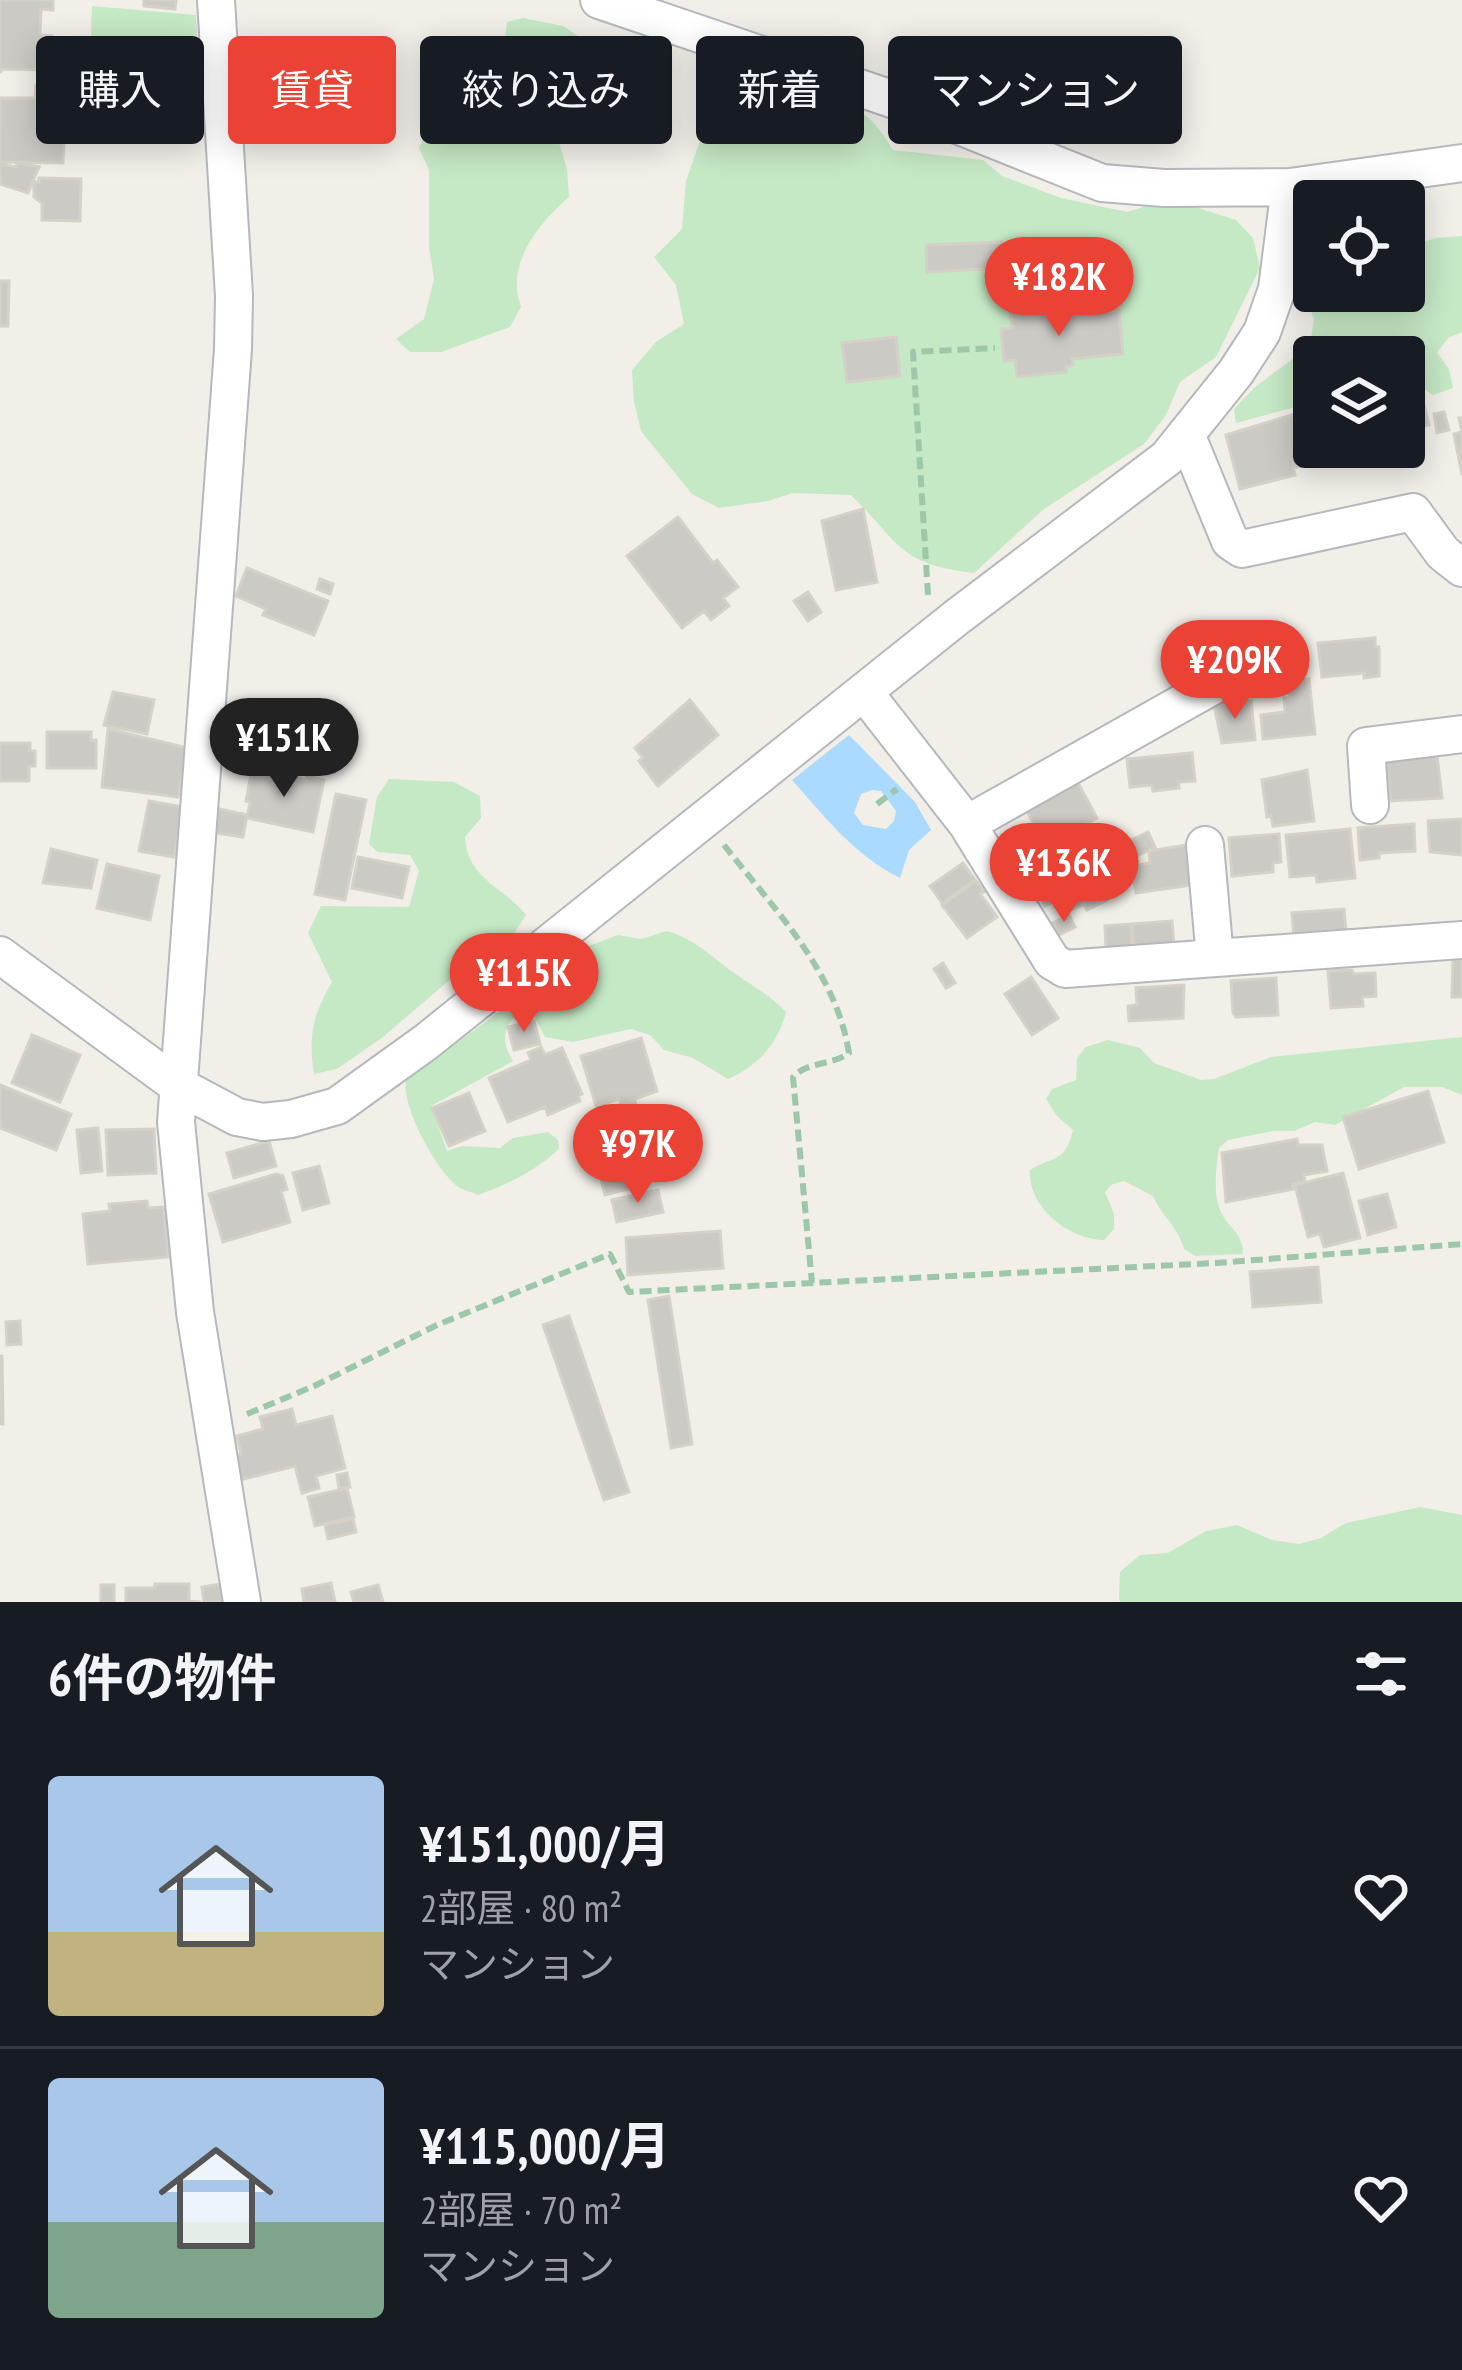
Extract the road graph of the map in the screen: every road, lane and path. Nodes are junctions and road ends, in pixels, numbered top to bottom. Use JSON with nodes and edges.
{"nodes":[{"id":1,"x":216,"y":0,"type":"edge"},
{"id":2,"x":599,"y":0,"type":"edge"},
{"id":3,"x":1462,"y":163,"type":"edge"},
{"id":4,"x":1290,"y":187,"type":"junction"},
{"id":5,"x":995,"y":348,"type":"dead end"},
{"id":6,"x":1186,"y":434,"type":"junction"},
{"id":7,"x":1462,"y":568,"type":"edge"},
{"id":8,"x":929,"y":609,"type":"dead end"},
{"id":9,"x":1225,"y":679,"type":"dead end"},
{"id":10,"x":864,"y":692,"type":"junction"},
{"id":11,"x":1462,"y":734,"type":"edge"},
{"id":12,"x":909,"y":779,"type":"dead end"},
{"id":13,"x":877,"y":804,"type":"dead end"},
{"id":14,"x":1370,"y":806,"type":"dead end"},
{"id":15,"x":704,"y":819,"type":"junction"},
{"id":16,"x":967,"y":824,"type":"junction"},
{"id":17,"x":1205,"y":845,"type":"dead end"},
{"id":18,"x":1462,"y":940,"type":"edge"},
{"id":19,"x":0,"y":955,"type":"edge"},
{"id":20,"x":1215,"y":958,"type":"junction"},
{"id":21,"x":177,"y":1085,"type":"junction"},
{"id":22,"x":1462,"y":1244,"type":"edge"},
{"id":23,"x":812,"y":1284,"type":"junction"},
{"id":24,"x":212,"y":1428,"type":"junction"},
{"id":25,"x":242,"y":1602,"type":"edge"}],
"edges":[{"from":1,"to":21,"type":"street"},
{"from":2,"to":4,"type":"street"},
{"from":3,"to":4,"type":"street"},
{"from":4,"to":6,"type":"street"},
{"from":5,"to":8,"type":"path"},
{"from":6,"to":7,"type":"street"},
{"from":6,"to":10,"type":"street"},
{"from":9,"to":16,"type":"street"},
{"from":10,"to":15,"type":"street"},
{"from":10,"to":16,"type":"street"},
{"from":11,"to":14,"type":"street"},
{"from":12,"to":13,"type":"path"},
{"from":15,"to":21,"type":"street"},
{"from":15,"to":23,"type":"path"},
{"from":16,"to":20,"type":"street"},
{"from":17,"to":20,"type":"street"},
{"from":18,"to":20,"type":"street"},
{"from":19,"to":21,"type":"street"},
{"from":21,"to":24,"type":"street"},
{"from":22,"to":23,"type":"path"},
{"from":23,"to":24,"type":"path"},
{"from":24,"to":25,"type":"street"}]}
